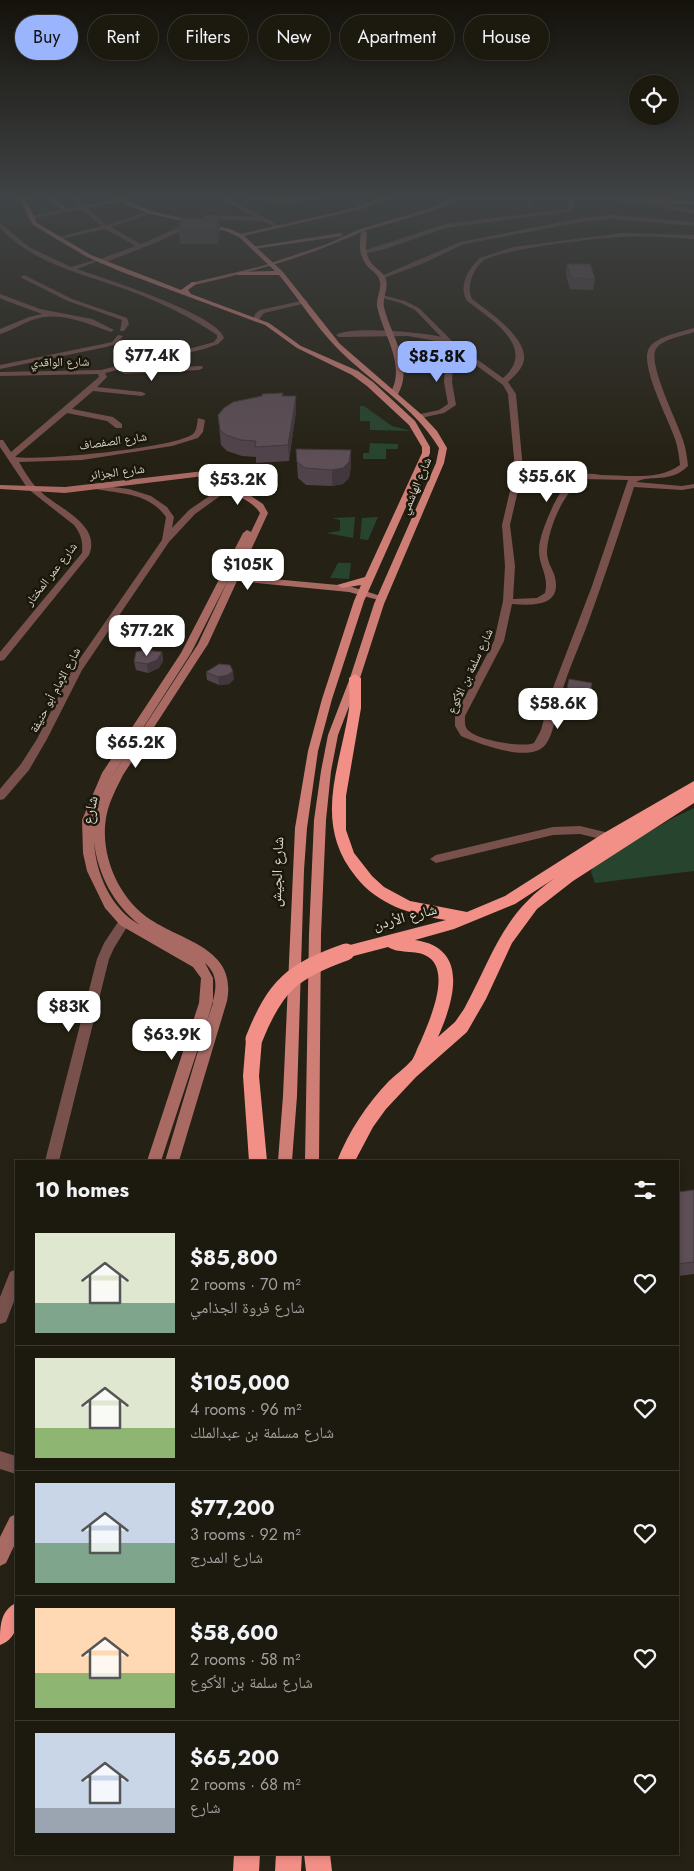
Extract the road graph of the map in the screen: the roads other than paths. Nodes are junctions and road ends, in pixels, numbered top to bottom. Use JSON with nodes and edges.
{"nodes":[{"id":1,"x":37,"y":283,"type":"edge"},
{"id":2,"x":115,"y":283,"type":"edge"},
{"id":3,"x":159,"y":283,"type":"edge"},
{"id":4,"x":193,"y":283,"type":"edge"},
{"id":5,"x":290,"y":283,"type":"edge"},
{"id":6,"x":384,"y":283,"type":"edge"},
{"id":7,"x":467,"y":283,"type":"edge"},
{"id":8,"x":188,"y":294,"type":"junction"},
{"id":9,"x":0,"y":296,"type":"edge"},
{"id":10,"x":382,"y":297,"type":"junction"},
{"id":11,"x":305,"y":302,"type":"junction"},
{"id":12,"x":52,"y":314,"type":"junction"},
{"id":13,"x":256,"y":320,"type":"junction"},
{"id":14,"x":694,"y":330,"type":"edge"},
{"id":15,"x":0,"y":332,"type":"edge"},
{"id":16,"x":110,"y":333,"type":"junction"},
{"id":17,"x":121,"y":333,"type":"junction"},
{"id":18,"x":391,"y":333,"type":"junction"},
{"id":19,"x":339,"y":335,"type":"dead end"},
{"id":20,"x":449,"y":342,"type":"junction"},
{"id":21,"x":98,"y":348,"type":"junction"},
{"id":22,"x":334,"y":349,"type":"junction"},
{"id":23,"x":311,"y":353,"type":"junction"},
{"id":24,"x":352,"y":357,"type":"junction"},
{"id":25,"x":334,"y":362,"type":"junction"},
{"id":26,"x":0,"y":367,"type":"edge"},
{"id":27,"x":199,"y":368,"type":"dead end"},
{"id":28,"x":0,"y":374,"type":"edge"},
{"id":29,"x":102,"y":374,"type":"junction"},
{"id":30,"x":503,"y":382,"type":"junction"},
{"id":31,"x":92,"y":388,"type":"junction"},
{"id":32,"x":142,"y":394,"type":"dead end"},
{"id":33,"x":394,"y":394,"type":"junction"},
{"id":34,"x":66,"y":410,"type":"junction"},
{"id":35,"x":420,"y":416,"type":"junction"},
{"id":36,"x":202,"y":420,"type":"dead end"},
{"id":37,"x":119,"y":426,"type":"dead end"},
{"id":38,"x":0,"y":442,"type":"edge"},
{"id":39,"x":12,"y":458,"type":"junction"},
{"id":40,"x":632,"y":481,"type":"junction"},
{"id":41,"x":0,"y":486,"type":"edge"},
{"id":42,"x":230,"y":486,"type":"junction"},
{"id":43,"x":694,"y":486,"type":"edge"},
{"id":44,"x":99,"y":487,"type":"junction"},
{"id":45,"x":32,"y":488,"type":"junction"},
{"id":46,"x":262,"y":509,"type":"junction"},
{"id":47,"x":166,"y":540,"type":"junction"},
{"id":48,"x":242,"y":561,"type":"junction"},
{"id":49,"x":230,"y":575,"type":"junction"},
{"id":50,"x":263,"y":576,"type":"junction"},
{"id":51,"x":370,"y":578,"type":"junction"},
{"id":52,"x":342,"y":585,"type":"junction"},
{"id":53,"x":364,"y":591,"type":"junction"},
{"id":54,"x":383,"y":594,"type":"junction"},
{"id":55,"x":508,"y":601,"type":"junction"},
{"id":56,"x":0,"y":658,"type":"edge"},
{"id":57,"x":355,"y":678,"type":"junction"},
{"id":58,"x":694,"y":786,"type":"edge"},
{"id":59,"x":0,"y":796,"type":"edge"},
{"id":60,"x":694,"y":797,"type":"edge"},
{"id":61,"x":608,"y":837,"type":"junction"},
{"id":62,"x":436,"y":859,"type":"dead end"},
{"id":63,"x":128,"y":917,"type":"junction"},
{"id":64,"x":470,"y":918,"type":"junction"},
{"id":65,"x":385,"y":943,"type":"junction"},
{"id":66,"x":210,"y":969,"type":"junction"},
{"id":67,"x":418,"y":1064,"type":"junction"},
{"id":68,"x":52,"y":1160,"type":"edge"},
{"id":69,"x":154,"y":1160,"type":"edge"},
{"id":70,"x":172,"y":1160,"type":"edge"},
{"id":71,"x":258,"y":1160,"type":"edge"},
{"id":72,"x":285,"y":1160,"type":"edge"},
{"id":73,"x":312,"y":1160,"type":"edge"},
{"id":74,"x":346,"y":1160,"type":"edge"},
{"id":75,"x":15,"y":1279,"type":"edge"},
{"id":76,"x":0,"y":1316,"type":"edge"},
{"id":77,"x":0,"y":1460,"type":"edge"},
{"id":78,"x":15,"y":1465,"type":"edge"},
{"id":79,"x":15,"y":1525,"type":"edge"},
{"id":80,"x":0,"y":1557,"type":"edge"},
{"id":81,"x":15,"y":1615,"type":"edge"},
{"id":82,"x":0,"y":1634,"type":"edge"},
{"id":83,"x":247,"y":1855,"type":"edge"},
{"id":84,"x":289,"y":1855,"type":"edge"},
{"id":85,"x":317,"y":1855,"type":"edge"},
{"id":86,"x":246,"y":1871,"type":"edge"},
{"id":87,"x":288,"y":1871,"type":"edge"},
{"id":88,"x":319,"y":1871,"type":"edge"}],
"edges":[{"from":1,"to":17,"type":"street"},
{"from":2,"to":29,"type":"street","name":"شارع الواقدي"},
{"from":3,"to":8,"type":"main road","name":"شارع الهاشمي"},
{"from":4,"to":8,"type":"main road"},
{"from":5,"to":11,"type":"main road","name":"شارع الهاشمي"},
{"from":6,"to":10,"type":"main road"},
{"from":7,"to":30,"type":"street"},
{"from":8,"to":13,"type":"main road","name":"شارع الهاشمي"},
{"from":9,"to":12,"type":"street"},
{"from":10,"to":18,"type":"main road"},
{"from":10,"to":20,"type":"street","name":"شارع سلمة بن الأكوع"},
{"from":11,"to":13,"type":"street"},
{"from":11,"to":22,"type":"main road","name":"شارع الهاشمي"},
{"from":12,"to":15,"type":"street"},
{"from":12,"to":16,"type":"street"},
{"from":13,"to":23,"type":"main road","name":"شارع الهاشمي"},
{"from":14,"to":40,"type":"street"},
{"from":16,"to":17,"type":"street"},
{"from":16,"to":21,"type":"street"},
{"from":17,"to":21,"type":"street"},
{"from":18,"to":19,"type":"street"},
{"from":18,"to":20,"type":"street"},
{"from":18,"to":33,"type":"main road"},
{"from":20,"to":30,"type":"street","name":"شارع سلمة بن الأكوع"},
{"from":20,"to":35,"type":"street"},
{"from":21,"to":26,"type":"street"},
{"from":22,"to":23,"type":"main road"},
{"from":22,"to":24,"type":"main road","name":"شارع الهاشمي"},
{"from":23,"to":25,"type":"main road","name":"شارع الهاشمي"},
{"from":24,"to":25,"type":"main road"},
{"from":24,"to":33,"type":"main road","name":"شارع الهاشمي"},
{"from":25,"to":51,"type":"main road","name":"شارع الهاشمي"},
{"from":27,"to":29,"type":"street"},
{"from":28,"to":29,"type":"street","name":"شارع الواقدي"},
{"from":29,"to":31,"type":"street"},
{"from":30,"to":55,"type":"street","name":"شارع سلمة بن الأكوع"},
{"from":31,"to":32,"type":"street"},
{"from":31,"to":34,"type":"street"},
{"from":33,"to":35,"type":"main road","name":"شارع الهاشمي"},
{"from":34,"to":37,"type":"street"},
{"from":34,"to":39,"type":"street"},
{"from":35,"to":54,"type":"main road","name":"شارع الهاشمي"},
{"from":36,"to":39,"type":"street","name":"شارع الصفصاف"},
{"from":38,"to":39,"type":"street"},
{"from":39,"to":45,"type":"street"},
{"from":40,"to":43,"type":"street"},
{"from":40,"to":55,"type":"street"},
{"from":40,"to":55,"type":"street","name":"شارع سلمة بن الأكوع"},
{"from":41,"to":45,"type":"main road","name":"شارع الجزائر"},
{"from":42,"to":44,"type":"main road","name":"شارع الجزائر"},
{"from":42,"to":46,"type":"main road","name":"شارع الجزائر"},
{"from":42,"to":47,"type":"street","name":"شارع الإمام أبو حنيفة"},
{"from":44,"to":45,"type":"main road","name":"شارع الجزائر"},
{"from":44,"to":47,"type":"street"},
{"from":45,"to":56,"type":"street","name":"شارع عمر المختار"},
{"from":46,"to":48,"type":"main road"},
{"from":46,"to":49,"type":"main road"},
{"from":47,"to":59,"type":"street","name":"شارع الإمام أبو حنيفة"},
{"from":48,"to":49,"type":"main road"},
{"from":48,"to":50,"type":"main road"},
{"from":49,"to":50,"type":"main road"},
{"from":49,"to":53,"type":"main road"},
{"from":49,"to":63,"type":"main road"},
{"from":50,"to":52,"type":"main road"},
{"from":51,"to":52,"type":"main road"},
{"from":51,"to":53,"type":"main road","name":"شارع الهاشمي"},
{"from":52,"to":53,"type":"main road"},
{"from":53,"to":54,"type":"main road"},
{"from":53,"to":72,"type":"main road","name":"شارع الجيش"},
{"from":54,"to":57,"type":"main road"},
{"from":57,"to":64,"type":"highway"},
{"from":57,"to":73,"type":"main road"},
{"from":58,"to":61,"type":"highway","name":"شارع الأردن"},
{"from":60,"to":67,"type":"highway"},
{"from":61,"to":62,"type":"street"},
{"from":61,"to":64,"type":"highway","name":"شارع الأردن"},
{"from":63,"to":66,"type":"main road"},
{"from":63,"to":68,"type":"street"},
{"from":64,"to":65,"type":"highway","name":"شارع الأردن"},
{"from":65,"to":67,"type":"highway"},
{"from":65,"to":71,"type":"highway","name":"شارع الأردن","bridge":true},
{"from":66,"to":69,"type":"main road"},
{"from":66,"to":70,"type":"main road"},
{"from":67,"to":74,"type":"highway"},
{"from":75,"to":76,"type":"street"},
{"from":77,"to":78,"type":"street"},
{"from":79,"to":80,"type":"main road"},
{"from":81,"to":82,"type":"highway"},
{"from":83,"to":86,"type":"highway"},
{"from":84,"to":87,"type":"highway"},
{"from":85,"to":88,"type":"highway"}]}
